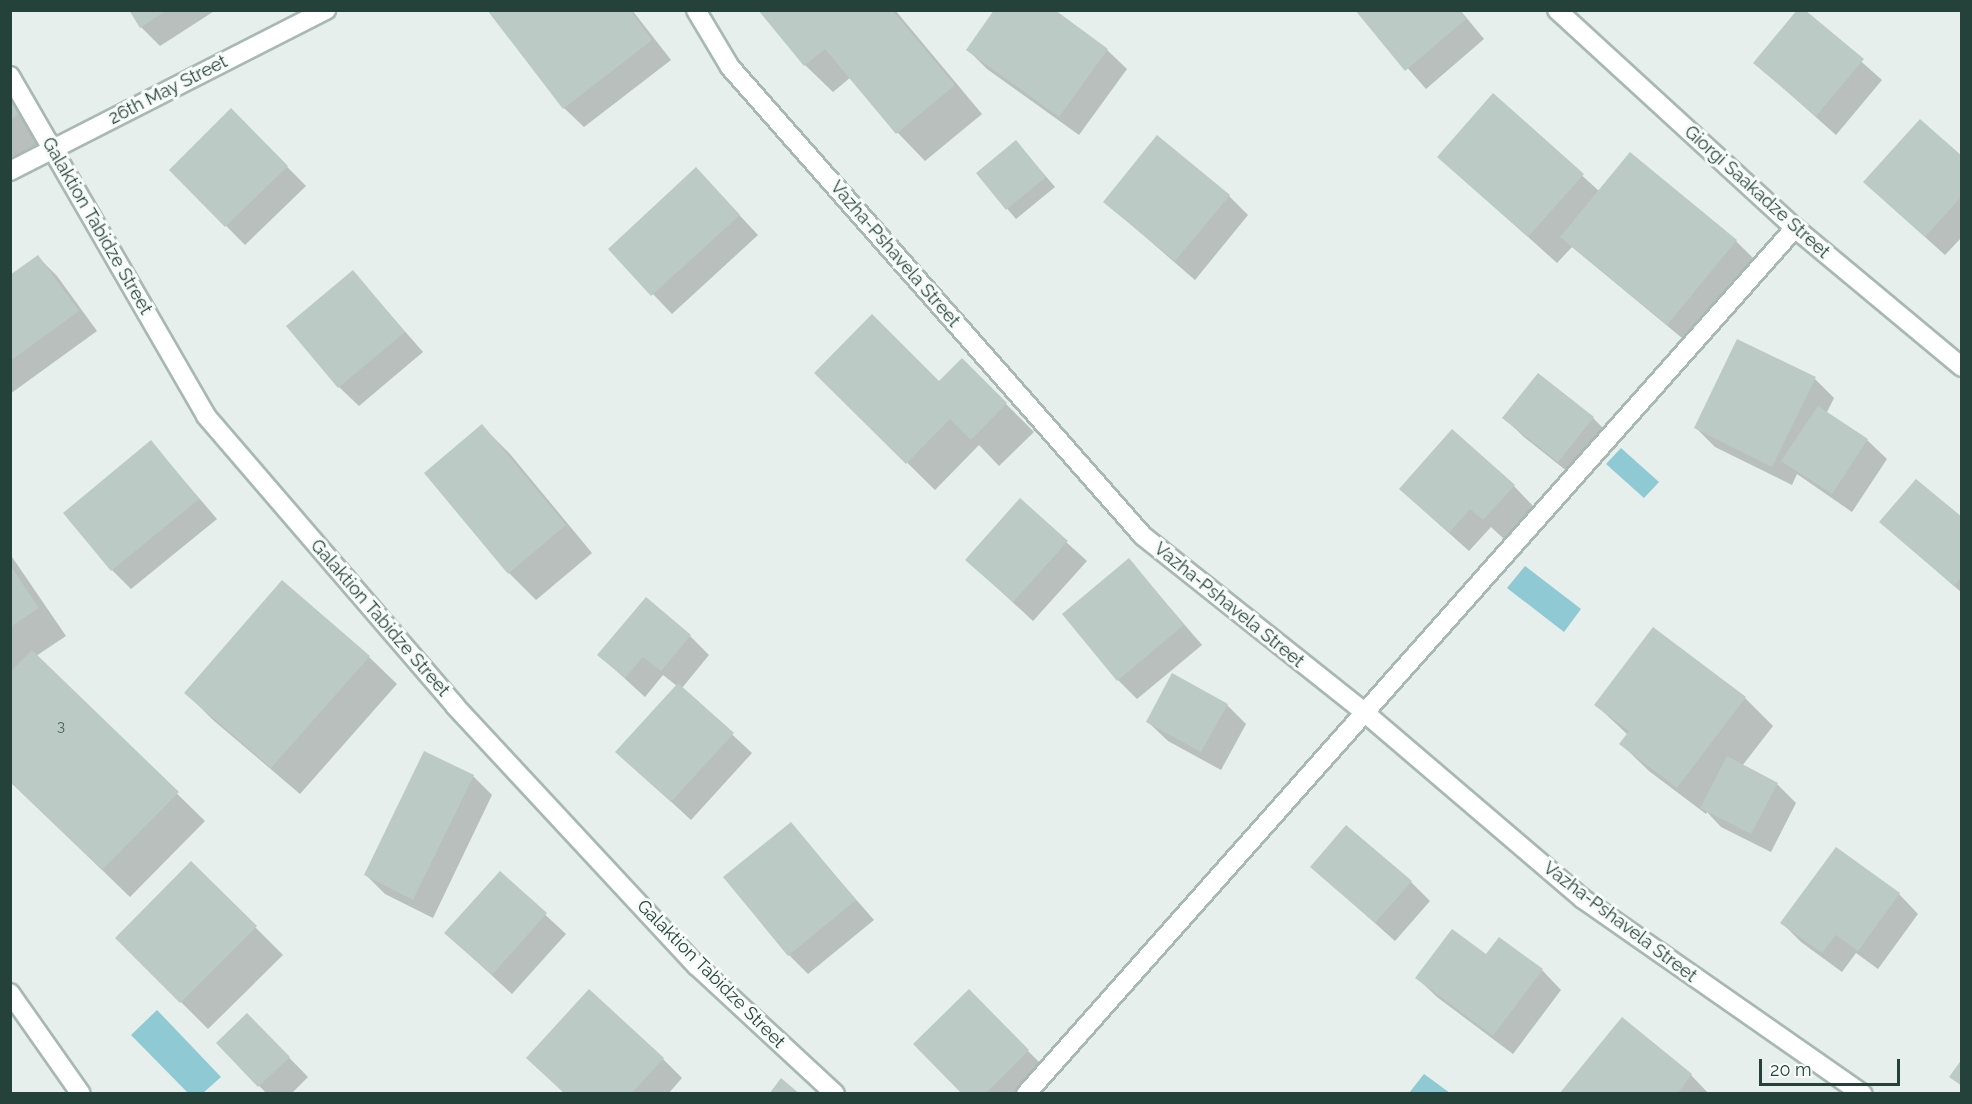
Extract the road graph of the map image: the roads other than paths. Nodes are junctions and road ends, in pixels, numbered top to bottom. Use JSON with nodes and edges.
{"nodes":[{"id":1,"x":326,"y":10,"type":"edge"},
{"id":2,"x":696,"y":10,"type":"edge"},
{"id":3,"x":1557,"y":10,"type":"edge"},
{"id":4,"x":10,"y":76,"type":"edge"},
{"id":5,"x":53,"y":149,"type":"junction"},
{"id":6,"x":10,"y":171,"type":"edge"},
{"id":7,"x":1795,"y":228,"type":"junction"},
{"id":8,"x":1962,"y":367,"type":"edge"},
{"id":9,"x":1364,"y":712,"type":"junction"},
{"id":10,"x":10,"y":993,"type":"edge"},
{"id":11,"x":81,"y":1094,"type":"edge"},
{"id":12,"x":835,"y":1094,"type":"edge"},
{"id":13,"x":1026,"y":1094,"type":"edge"},
{"id":14,"x":1863,"y":1094,"type":"edge"}],
"edges":[{"from":1,"to":5,"type":"street","name":"26th May Street"},
{"from":2,"to":9,"type":"street","name":"Vazha-Pshavela Street"},
{"from":3,"to":7,"type":"street","name":"Giorgi Saakadze Street"},
{"from":4,"to":5,"type":"street","name":"Galaktion Tabidze Street"},
{"from":5,"to":6,"type":"street","name":"26th May Street"},
{"from":5,"to":12,"type":"street","name":"Galaktion Tabidze Street"},
{"from":7,"to":8,"type":"street","name":"Giorgi Saakadze Street"},
{"from":7,"to":9,"type":"street"},
{"from":9,"to":13,"type":"street"},
{"from":9,"to":14,"type":"street","name":"Vazha-Pshavela Street"},
{"from":10,"to":11,"type":"street"}]}
